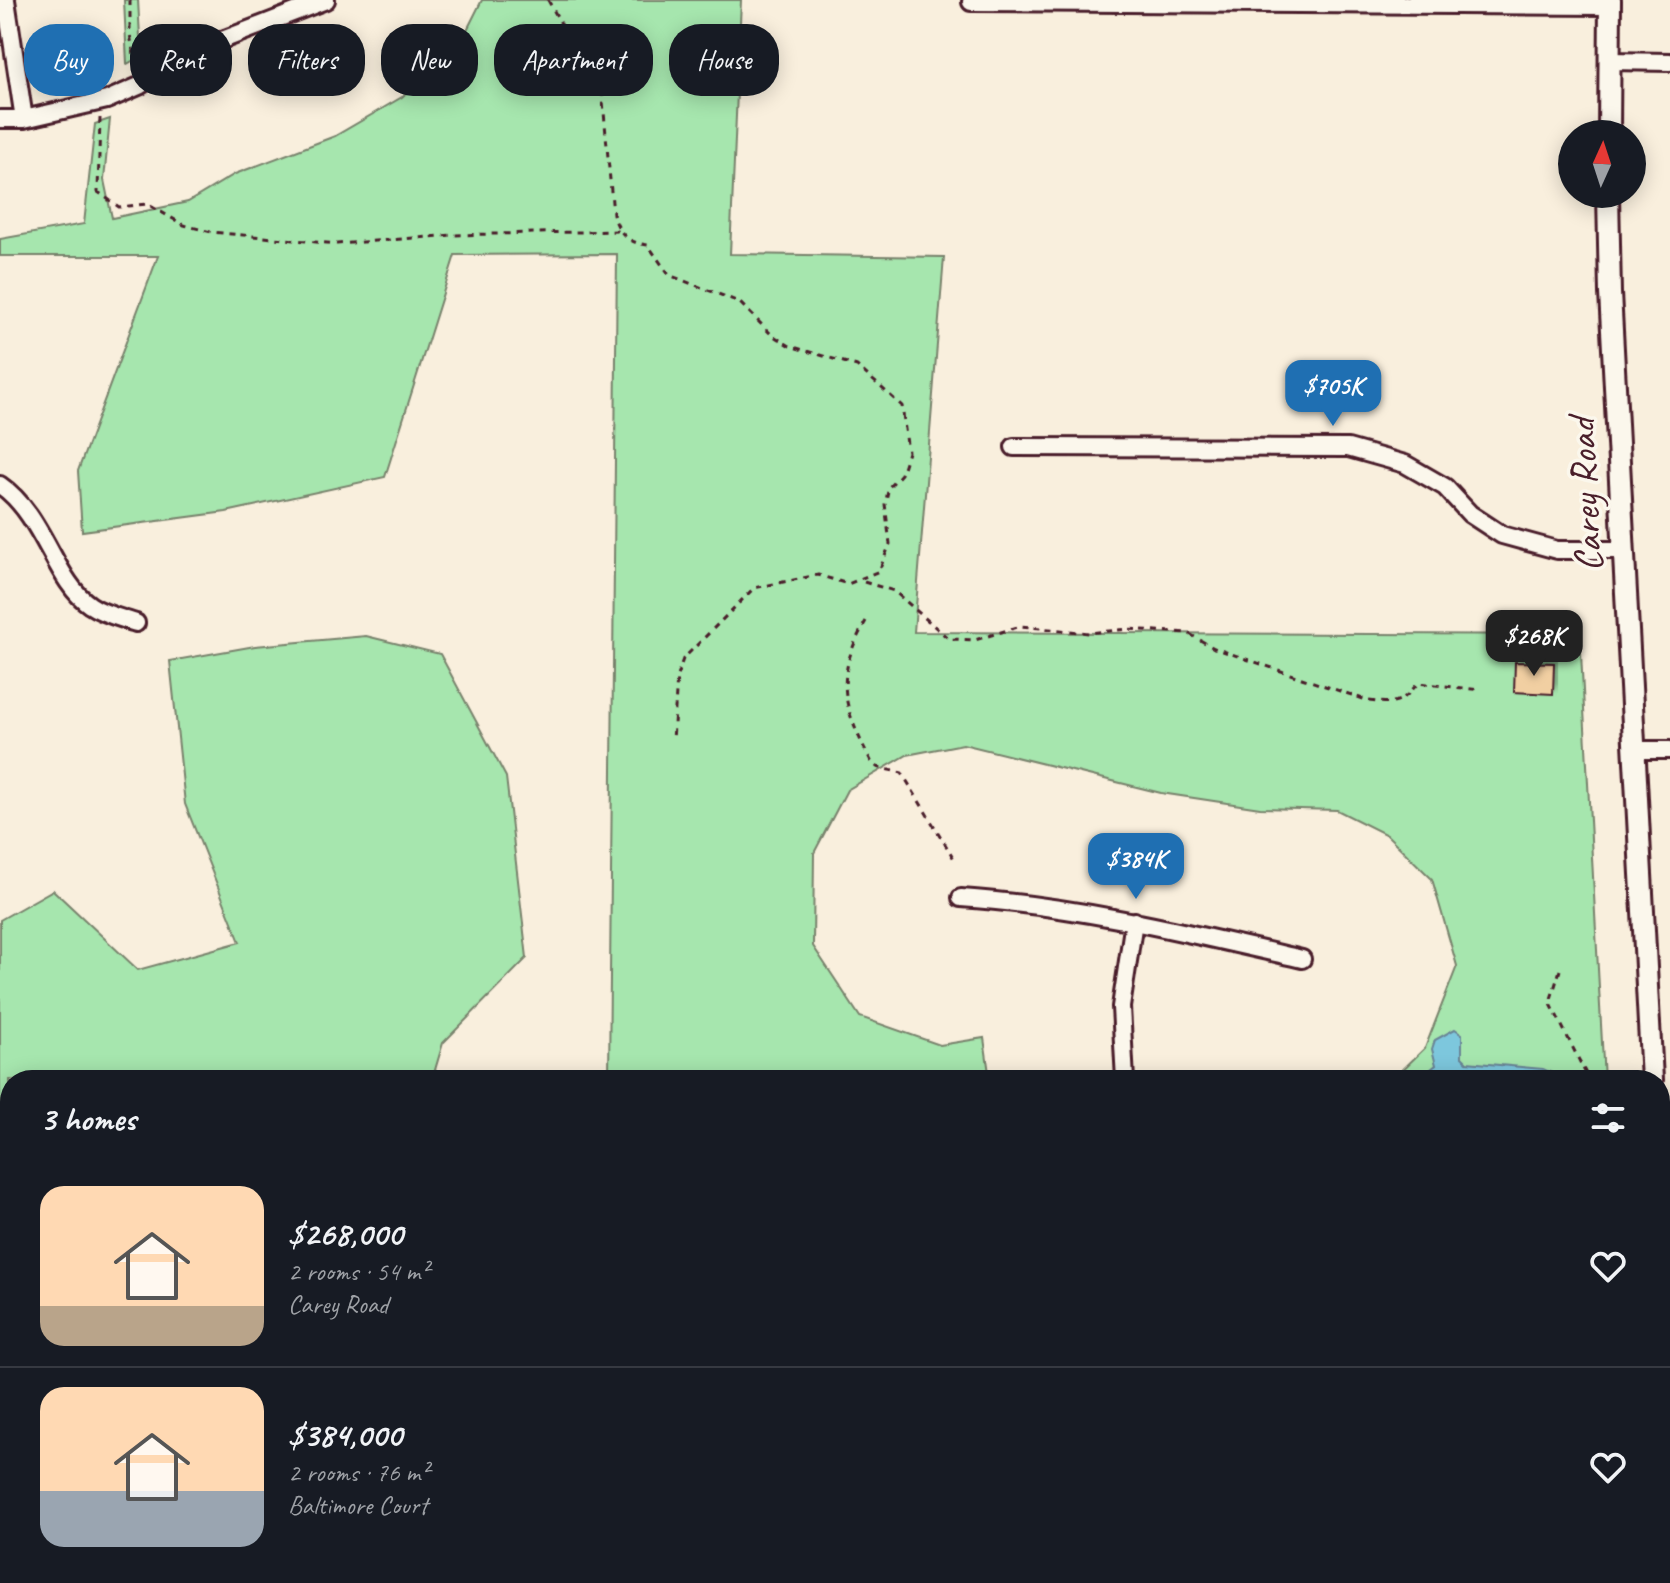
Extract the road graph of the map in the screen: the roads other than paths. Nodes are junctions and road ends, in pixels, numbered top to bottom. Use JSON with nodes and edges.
{"nodes":[{"id":1,"x":6,"y":0,"type":"edge"},
{"id":2,"x":326,"y":0,"type":"edge"},
{"id":3,"x":971,"y":2,"type":"edge"},
{"id":4,"x":1306,"y":2,"type":"edge"},
{"id":5,"x":1610,"y":3,"type":"edge"},
{"id":6,"x":1609,"y":61,"type":"junction"},
{"id":7,"x":1670,"y":62,"type":"edge"},
{"id":8,"x":0,"y":119,"type":"edge"},
{"id":9,"x":24,"y":119,"type":"junction"},
{"id":10,"x":1609,"y":120,"type":"edge"},
{"id":11,"x":1608,"y":208,"type":"edge"},
{"id":12,"x":1014,"y":447,"type":"dead end"},
{"id":13,"x":0,"y":485,"type":"edge"},
{"id":14,"x":1624,"y":550,"type":"junction"},
{"id":15,"x":136,"y":623,"type":"dead end"},
{"id":16,"x":1635,"y":750,"type":"junction"},
{"id":17,"x":1670,"y":750,"type":"edge"},
{"id":18,"x":961,"y":898,"type":"dead end"},
{"id":19,"x":1134,"y":921,"type":"junction"},
{"id":20,"x":1302,"y":959,"type":"dead end"},
{"id":21,"x":1124,"y":1070,"type":"edge"},
{"id":22,"x":1651,"y":1070,"type":"edge"}],
"edges":[{"from":1,"to":9,"type":"street"},
{"from":2,"to":9,"type":"street"},
{"from":3,"to":4,"type":"street"},
{"from":4,"to":5,"type":"street"},
{"from":5,"to":6,"type":"street"},
{"from":6,"to":7,"type":"street"},
{"from":6,"to":10,"type":"street"},
{"from":8,"to":9,"type":"street"},
{"from":11,"to":14,"type":"street","name":"Carey Road"},
{"from":12,"to":14,"type":"street"},
{"from":13,"to":15,"type":"street"},
{"from":14,"to":16,"type":"street","name":"Carey Road"},
{"from":16,"to":17,"type":"street"},
{"from":16,"to":22,"type":"street","name":"Carey Road"},
{"from":18,"to":19,"type":"street"},
{"from":19,"to":20,"type":"street"},
{"from":19,"to":21,"type":"street"}]}
